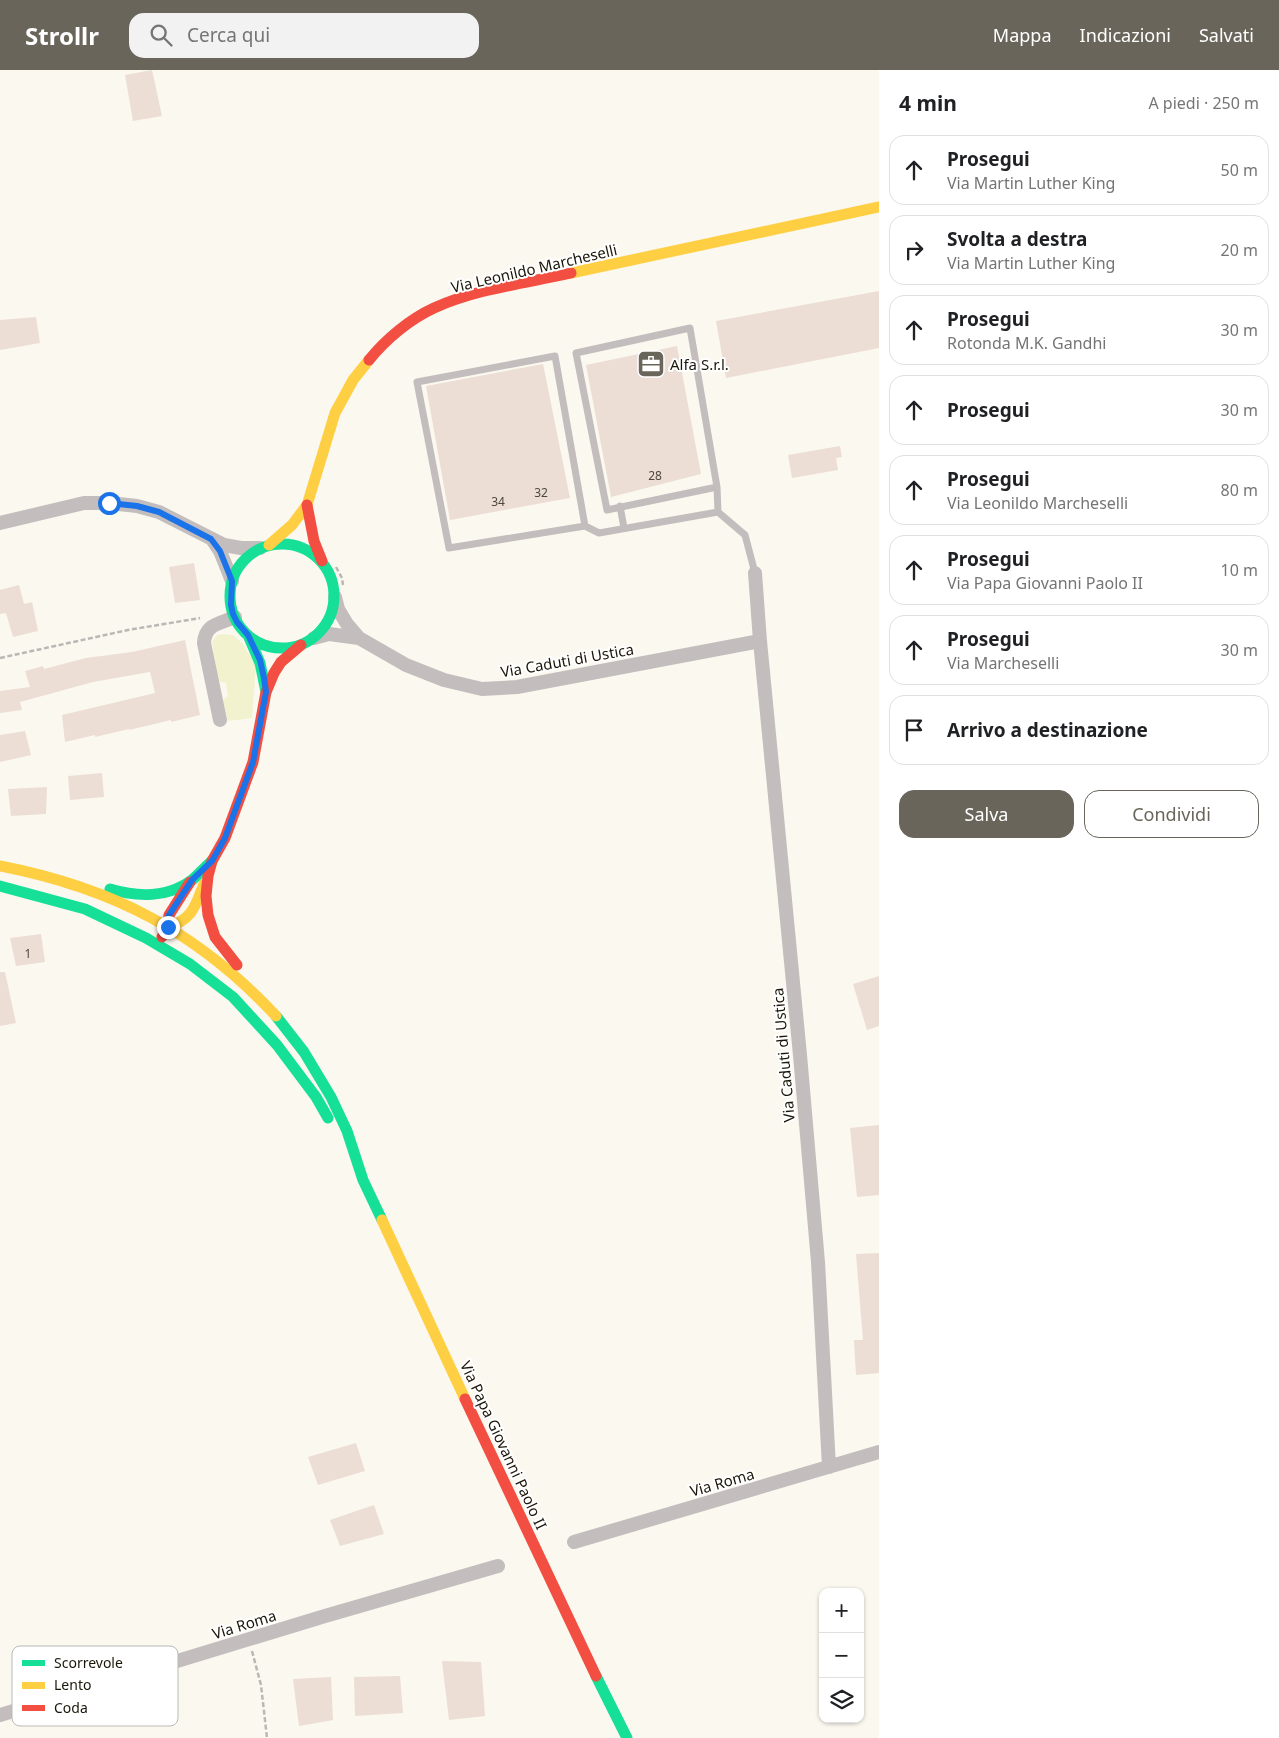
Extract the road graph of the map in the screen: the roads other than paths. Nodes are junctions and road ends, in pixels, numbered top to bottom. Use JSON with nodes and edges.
{"nodes":[{"id":1,"x":879,"y":207,"type":"edge"},
{"id":2,"x":717,"y":487,"type":"junction"},
{"id":3,"x":307,"y":505,"type":"junction"},
{"id":4,"x":620,"y":506,"type":"junction"},
{"id":5,"x":718,"y":512,"type":"junction"},
{"id":6,"x":0,"y":523,"type":"edge"},
{"id":7,"x":585,"y":526,"type":"junction"},
{"id":8,"x":624,"y":528,"type":"junction"},
{"id":9,"x":211,"y":539,"type":"junction"},
{"id":10,"x":265,"y":546,"type":"junction"},
{"id":11,"x":329,"y":563,"type":"junction"},
{"id":12,"x":754,"y":573,"type":"joint"},
{"id":13,"x":232,"y":581,"type":"junction"},
{"id":14,"x":339,"y":595,"type":"junction"},
{"id":15,"x":235,"y":617,"type":"junction"},
{"id":16,"x":248,"y":635,"type":"junction"},
{"id":17,"x":359,"y":638,"type":"junction"},
{"id":18,"x":307,"y":641,"type":"junction"},
{"id":19,"x":760,"y":641,"type":"junction"},
{"id":20,"x":266,"y":692,"type":"junction"},
{"id":21,"x":220,"y":720,"type":"dead end"},
{"id":22,"x":212,"y":861,"type":"junction"},
{"id":23,"x":5,"y":867,"type":"edge"},
{"id":24,"x":208,"y":876,"type":"junction"},
{"id":25,"x":192,"y":880,"type":"junction"},
{"id":26,"x":0,"y":886,"type":"edge"},
{"id":27,"x":168,"y":927,"type":"junction"},
{"id":28,"x":158,"y":944,"type":"junction"},
{"id":29,"x":316,"y":1071,"type":"junction"},
{"id":30,"x":356,"y":1164,"type":"junction"},
{"id":31,"x":879,"y":1452,"type":"edge"},
{"id":32,"x":829,"y":1467,"type":"junction"},
{"id":33,"x":574,"y":1542,"type":"dead end"},
{"id":34,"x":498,"y":1566,"type":"dead end"},
{"id":35,"x":178,"y":1662,"type":"edge"},
{"id":36,"x":12,"y":1712,"type":"edge"},
{"id":37,"x":0,"y":1716,"type":"edge"},
{"id":38,"x":627,"y":1738,"type":"edge"}],
"edges":[{"from":1,"to":3,"type":"street","name":"Via Leonildo Marcheselli"},
{"from":2,"to":4,"type":"lane"},
{"from":2,"to":4,"type":"lane"},
{"from":2,"to":5,"type":"lane"},
{"from":3,"to":10,"type":"street","name":"Via Leonildo Marcheselli"},
{"from":3,"to":11,"type":"street","name":"Via Leonildo Marcheselli"},
{"from":4,"to":8,"type":"lane"},
{"from":5,"to":8,"type":"lane"},
{"from":5,"to":12,"type":"lane"},
{"from":6,"to":9,"type":"street"},
{"from":7,"to":7,"type":"lane"},
{"from":7,"to":8,"type":"lane"},
{"from":9,"to":10,"type":"street"},
{"from":9,"to":13,"type":"street"},
{"from":10,"to":11,"type":"street"},
{"from":10,"to":13,"type":"street"},
{"from":11,"to":14,"type":"street"},
{"from":12,"to":19,"type":"street","name":"Via Caduti di Ustica"},
{"from":13,"to":15,"type":"street"},
{"from":14,"to":17,"type":"street","name":"Via Caduti di Ustica"},
{"from":14,"to":18,"type":"street"},
{"from":15,"to":16,"type":"street"},
{"from":15,"to":21,"type":"street"},
{"from":16,"to":18,"type":"street"},
{"from":16,"to":20,"type":"street"},
{"from":17,"to":18,"type":"street","name":"Via Caduti di Ustica"},
{"from":17,"to":19,"type":"street","name":"Via Caduti di Ustica"},
{"from":18,"to":20,"type":"street"},
{"from":19,"to":32,"type":"street","name":"Via Caduti di Ustica"},
{"from":20,"to":22,"type":"street"},
{"from":22,"to":24,"type":"street","name":"Via Papa Giovanni Paolo II"},
{"from":22,"to":25,"type":"street","name":"Via Papa Giovanni Paolo II"},
{"from":23,"to":25,"type":"street","name":"Via Papa Giovanni Paolo II"},
{"from":23,"to":27,"type":"street","name":"Via Papa Giovanni Paolo II"},
{"from":24,"to":27,"type":"street"},
{"from":24,"to":29,"type":"street","name":"Via Papa Giovanni Paolo II"},
{"from":25,"to":27,"type":"street"},
{"from":26,"to":28,"type":"street","name":"Via Papa Giovanni Paolo II"},
{"from":27,"to":28,"type":"street"},
{"from":27,"to":29,"type":"street","name":"Via Papa Giovanni Paolo II"},
{"from":28,"to":30,"type":"street","name":"Via Papa Giovanni Paolo II"},
{"from":29,"to":30,"type":"street","name":"Via Papa Giovanni Paolo II"},
{"from":30,"to":38,"type":"street","name":"Via Papa Giovanni Paolo II","bridge":true},
{"from":31,"to":32,"type":"street","name":"Via Roma"},
{"from":32,"to":33,"type":"street","name":"Via Roma"},
{"from":34,"to":35,"type":"street","name":"Via Roma"},
{"from":36,"to":37,"type":"street","name":"Via Roma"}]}
